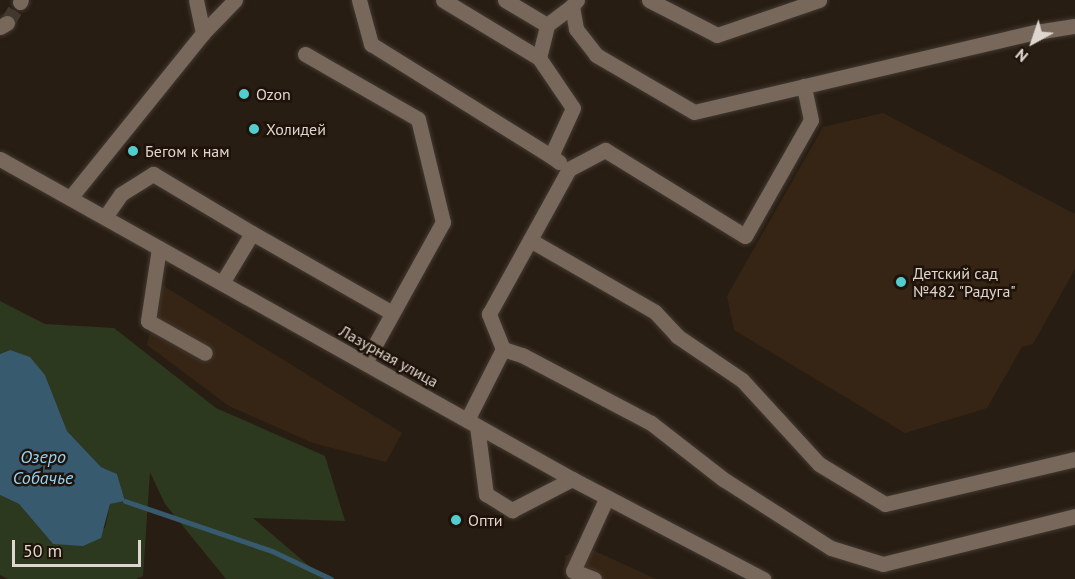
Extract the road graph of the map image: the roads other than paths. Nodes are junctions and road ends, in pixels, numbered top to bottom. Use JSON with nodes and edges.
{"nodes":[{"id":1,"x":196,"y":0,"type":"edge"},
{"id":2,"x":235,"y":0,"type":"edge"},
{"id":3,"x":359,"y":0,"type":"edge"},
{"id":4,"x":443,"y":0,"type":"edge"},
{"id":5,"x":505,"y":0,"type":"edge"},
{"id":6,"x":649,"y":0,"type":"edge"},
{"id":7,"x":819,"y":0,"type":"edge"},
{"id":8,"x":574,"y":3,"type":"edge"},
{"id":9,"x":547,"y":25,"type":"junction"},
{"id":10,"x":1075,"y":26,"type":"edge"},
{"id":11,"x":203,"y":33,"type":"junction"},
{"id":12,"x":305,"y":54,"type":"dead end"},
{"id":13,"x":539,"y":58,"type":"junction"},
{"id":14,"x":804,"y":86,"type":"junction"},
{"id":15,"x":551,"y":156,"type":"junction"},
{"id":16,"x":0,"y":159,"type":"edge"},
{"id":17,"x":569,"y":169,"type":"junction"},
{"id":18,"x":70,"y":198,"type":"junction"},
{"id":19,"x":105,"y":218,"type":"junction"},
{"id":20,"x":252,"y":232,"type":"junction"},
{"id":21,"x":530,"y":240,"type":"junction"},
{"id":22,"x":159,"y":248,"type":"junction"},
{"id":23,"x":222,"y":283,"type":"junction"},
{"id":24,"x":392,"y":313,"type":"junction"},
{"id":25,"x":503,"y":349,"type":"junction"},
{"id":26,"x":205,"y":353,"type":"dead end"},
{"id":27,"x":365,"y":363,"type":"junction"},
{"id":28,"x":472,"y":423,"type":"junction"},
{"id":29,"x":1075,"y":459,"type":"edge"},
{"id":30,"x":572,"y":479,"type":"junction"},
{"id":31,"x":607,"y":497,"type":"junction"},
{"id":32,"x":1075,"y":516,"type":"edge"},
{"id":33,"x":594,"y":579,"type":"edge"},
{"id":34,"x":763,"y":579,"type":"edge"}],
"edges":[{"from":1,"to":11,"type":"street"},
{"from":2,"to":11,"type":"street"},
{"from":3,"to":15,"type":"street"},
{"from":4,"to":13,"type":"street"},
{"from":5,"to":9,"type":"street"},
{"from":6,"to":7,"type":"street"},
{"from":8,"to":9,"type":"street"},
{"from":8,"to":14,"type":"street"},
{"from":9,"to":13,"type":"street"},
{"from":10,"to":14,"type":"street"},
{"from":11,"to":18,"type":"street"},
{"from":12,"to":24,"type":"street"},
{"from":13,"to":15,"type":"street"},
{"from":14,"to":17,"type":"street"},
{"from":15,"to":17,"type":"street"},
{"from":16,"to":18,"type":"street","name":"Лазурная улица"},
{"from":17,"to":21,"type":"street"},
{"from":18,"to":19,"type":"street","name":"Лазурная улица"},
{"from":19,"to":20,"type":"street"},
{"from":19,"to":22,"type":"street","name":"Лазурная улица"},
{"from":20,"to":23,"type":"street"},
{"from":20,"to":24,"type":"street"},
{"from":21,"to":25,"type":"street"},
{"from":21,"to":29,"type":"street"},
{"from":22,"to":23,"type":"street","name":"Лазурная улица"},
{"from":22,"to":26,"type":"street"},
{"from":23,"to":27,"type":"street","name":"Лазурная улица"},
{"from":24,"to":27,"type":"street"},
{"from":25,"to":28,"type":"street"},
{"from":25,"to":32,"type":"street"},
{"from":27,"to":28,"type":"street","name":"Лазурная улица"},
{"from":28,"to":30,"type":"street","name":"Лазурная улица"},
{"from":28,"to":30,"type":"street"},
{"from":30,"to":31,"type":"street","name":"Лазурная улица"},
{"from":31,"to":33,"type":"street"},
{"from":31,"to":34,"type":"street","name":"Лазурная улица"}]}
